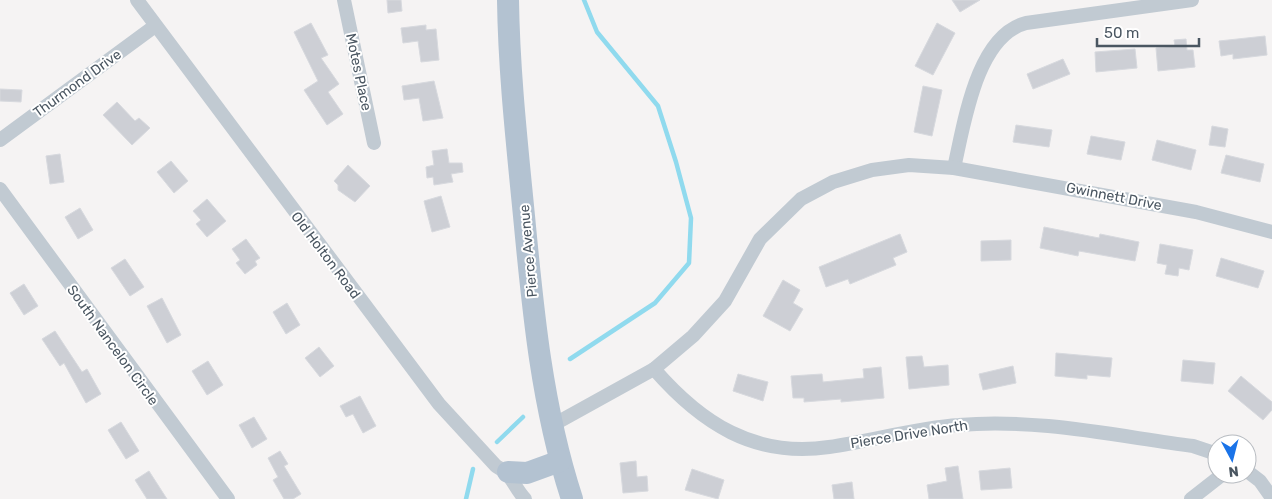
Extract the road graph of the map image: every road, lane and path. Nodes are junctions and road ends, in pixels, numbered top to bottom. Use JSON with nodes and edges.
{"nodes":[{"id":1,"x":136,"y":0,"type":"edge"},
{"id":2,"x":344,"y":0,"type":"edge"},
{"id":3,"x":508,"y":0,"type":"edge"},
{"id":4,"x":1192,"y":0,"type":"edge"},
{"id":5,"x":155,"y":26,"type":"junction"},
{"id":6,"x":0,"y":140,"type":"edge"},
{"id":7,"x":374,"y":143,"type":"dead end"},
{"id":8,"x":954,"y":168,"type":"junction"},
{"id":9,"x":0,"y":189,"type":"edge"},
{"id":10,"x":1272,"y":232,"type":"edge"},
{"id":11,"x":654,"y":369,"type":"junction"},
{"id":12,"x":551,"y":426,"type":"junction"},
{"id":13,"x":1207,"y":451,"type":"edge"},
{"id":14,"x":560,"y":461,"type":"junction"},
{"id":15,"x":508,"y":472,"type":"junction"},
{"id":16,"x":1257,"y":479,"type":"edge"},
{"id":17,"x":1210,"y":484,"type":"edge"},
{"id":18,"x":1272,"y":498,"type":"edge"},
{"id":19,"x":228,"y":499,"type":"edge"},
{"id":20,"x":526,"y":499,"type":"edge"},
{"id":21,"x":572,"y":499,"type":"edge"},
{"id":22,"x":1191,"y":499,"type":"edge"}],
"edges":[{"from":1,"to":5,"type":"street","name":"Old Holton Road"},
{"from":2,"to":7,"type":"street","name":"Motes Place"},
{"from":3,"to":12,"type":"main road","name":"Pierce Avenue"},
{"from":4,"to":8,"type":"street"},
{"from":5,"to":6,"type":"street","name":"Thurmond Drive"},
{"from":5,"to":15,"type":"street","name":"Old Holton Road"},
{"from":8,"to":10,"type":"street","name":"Gwinnett Drive"},
{"from":8,"to":11,"type":"street","name":"Gwinnett Drive"},
{"from":9,"to":19,"type":"street","name":"South Nancelon Circle"},
{"from":11,"to":12,"type":"street","name":"Gwinnett Drive"},
{"from":11,"to":13,"type":"street","name":"Pierce Drive North"},
{"from":12,"to":14,"type":"main road","name":"Pierce Avenue"},
{"from":14,"to":15,"type":"main road"},
{"from":14,"to":21,"type":"main road","name":"Pierce Avenue"},
{"from":15,"to":20,"type":"street","name":"Old Holton Road"},
{"from":16,"to":18,"type":"street"},
{"from":17,"to":22,"type":"street"}]}
